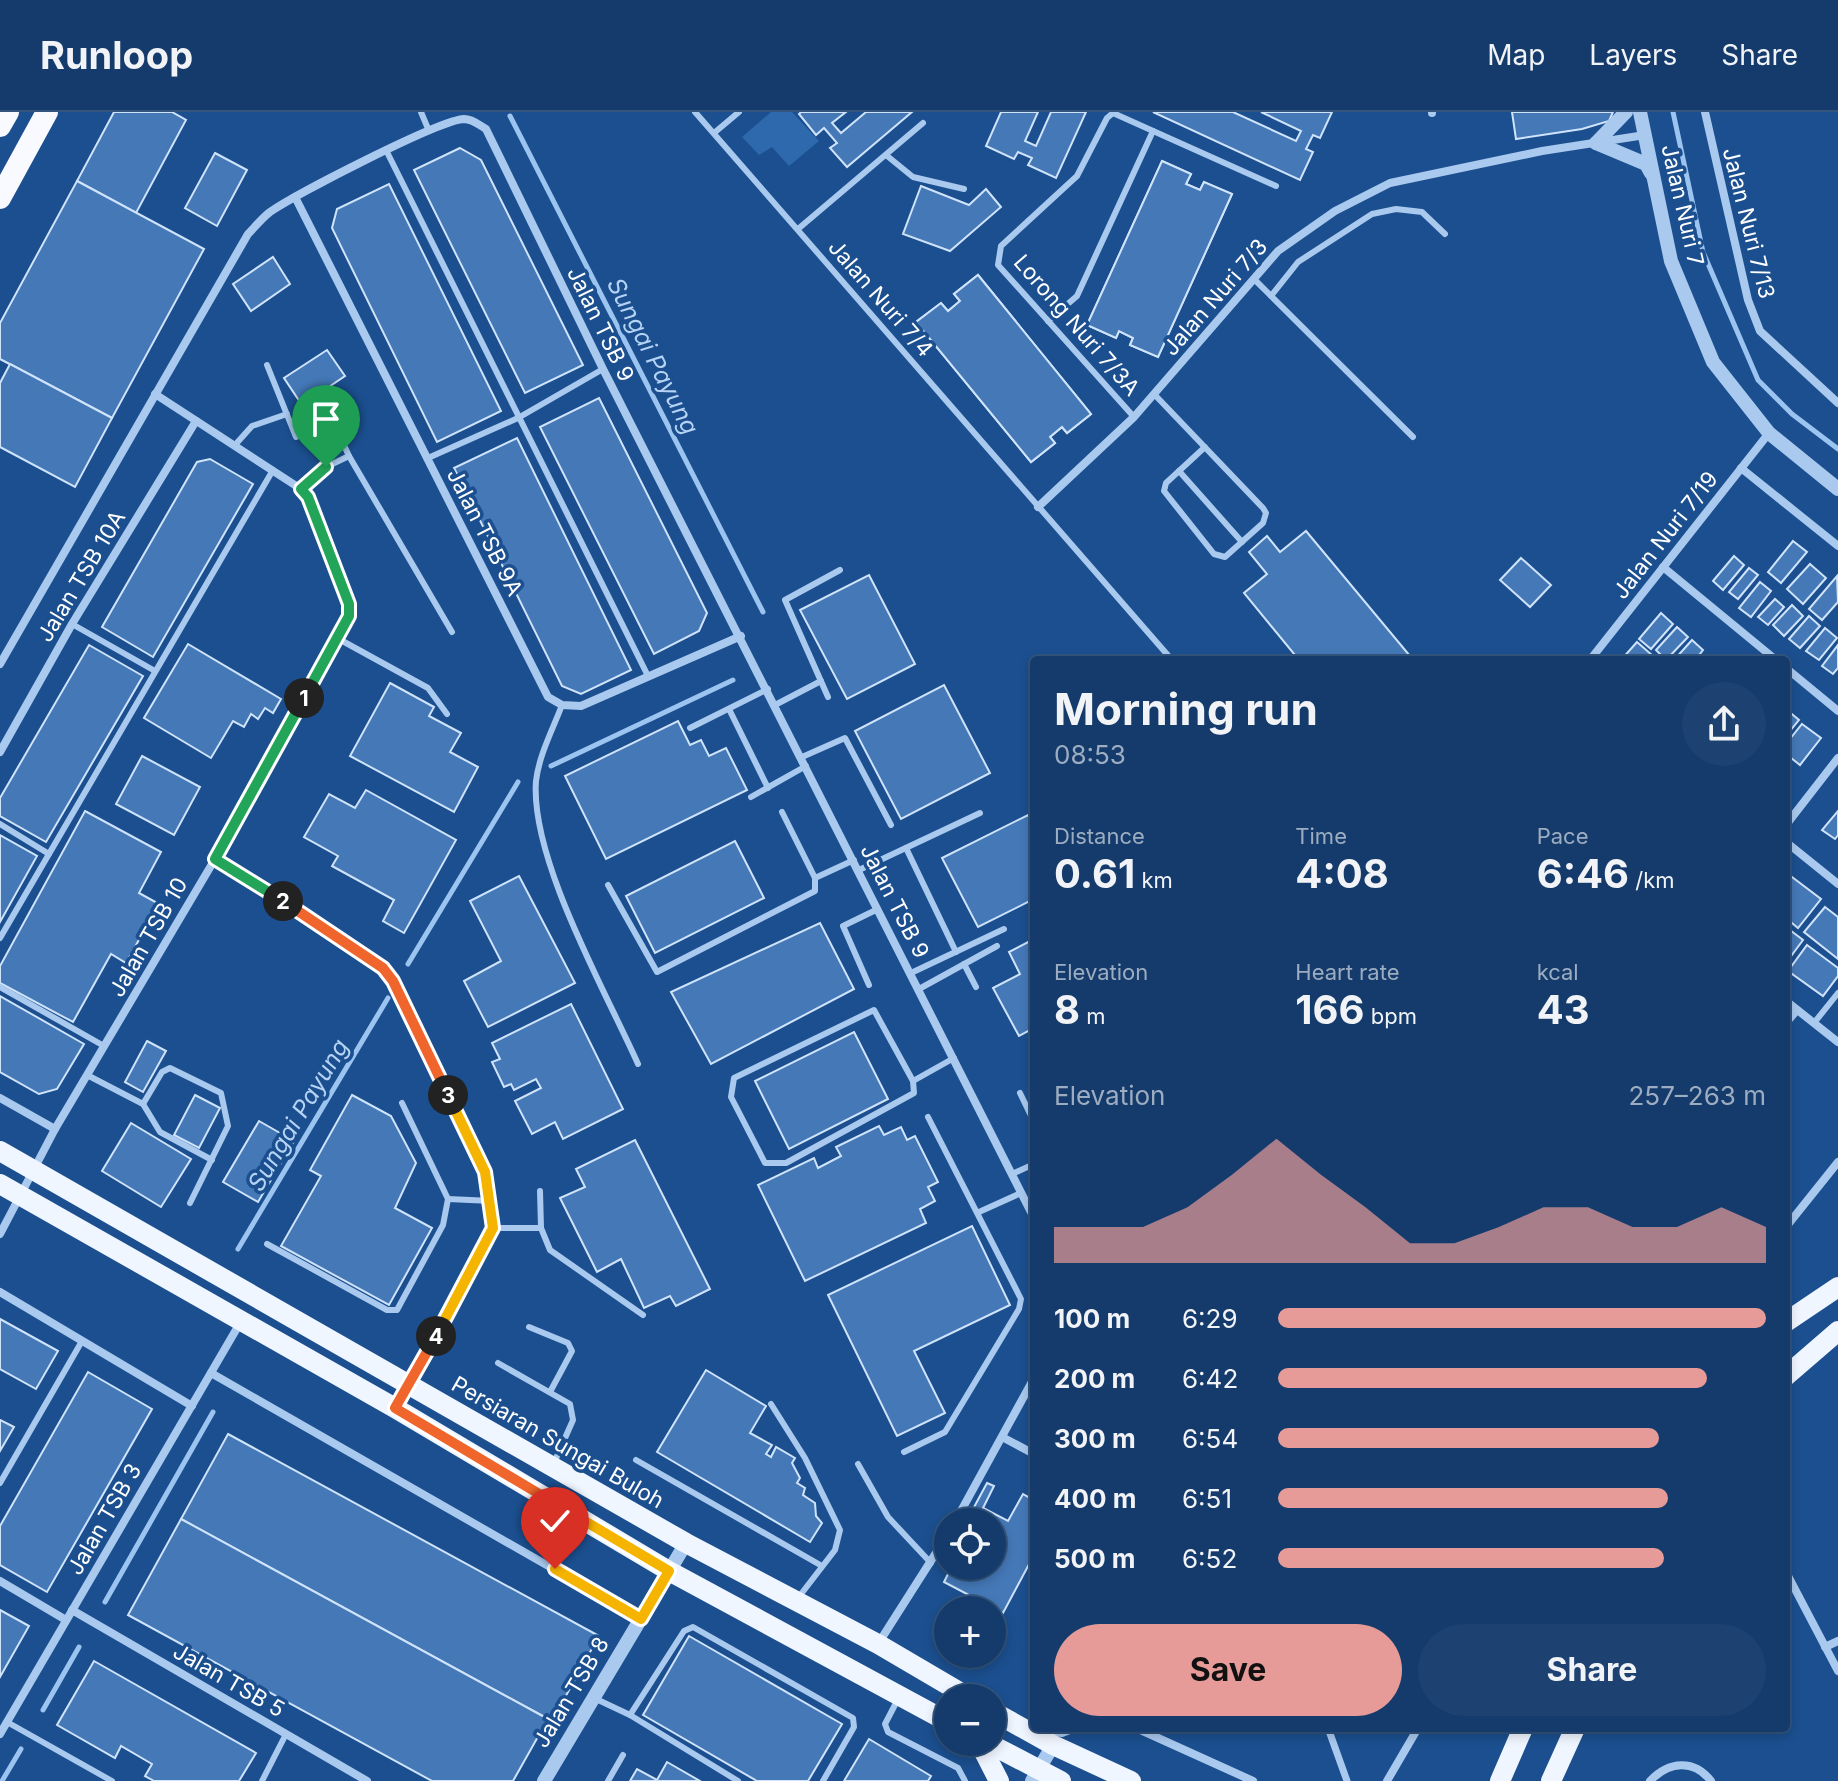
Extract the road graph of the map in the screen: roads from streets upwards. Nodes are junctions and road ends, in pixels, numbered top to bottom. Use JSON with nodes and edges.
{"nodes":[{"id":1,"x":8,"y":112,"type":"edge"},
{"id":2,"x":47,"y":112,"type":"edge"},
{"id":3,"x":1626,"y":112,"type":"edge"},
{"id":4,"x":1640,"y":112,"type":"edge"},
{"id":5,"x":1705,"y":112,"type":"edge"},
{"id":6,"x":0,"y":126,"type":"edge"},
{"id":7,"x":1645,"y":135,"type":"junction"},
{"id":8,"x":30,"y":142,"type":"junction"},
{"id":9,"x":1596,"y":143,"type":"junction"},
{"id":10,"x":0,"y":173,"type":"edge"},
{"id":11,"x":1653,"y":176,"type":"junction"},
{"id":12,"x":295,"y":197,"type":"junction"},
{"id":13,"x":0,"y":198,"type":"edge"},
{"id":14,"x":155,"y":394,"type":"junction"},
{"id":15,"x":1838,"y":403,"type":"edge"},
{"id":16,"x":196,"y":421,"type":"junction"},
{"id":17,"x":1769,"y":433,"type":"junction"},
{"id":18,"x":1741,"y":468,"type":"junction"},
{"id":19,"x":1838,"y":489,"type":"edge"},
{"id":20,"x":1038,"y":507,"type":"road end"},
{"id":21,"x":1838,"y":546,"type":"edge"},
{"id":22,"x":1663,"y":567,"type":"junction"},
{"id":23,"x":741,"y":636,"type":"junction"},
{"id":24,"x":1593,"y":656,"type":"edge"},
{"id":25,"x":1771,"y":656,"type":"edge"},
{"id":26,"x":0,"y":664,"type":"edge"},
{"id":27,"x":1790,"y":671,"type":"edge"},
{"id":28,"x":1838,"y":711,"type":"edge"},
{"id":29,"x":0,"y":752,"type":"edge"},
{"id":30,"x":1838,"y":758,"type":"edge"},
{"id":31,"x":1790,"y":820,"type":"edge"},
{"id":32,"x":1790,"y":845,"type":"edge"},
{"id":33,"x":215,"y":859,"type":"junction"},
{"id":34,"x":1838,"y":884,"type":"edge"},
{"id":35,"x":1790,"y":1004,"type":"edge"},
{"id":36,"x":1797,"y":1010,"type":"junction"},
{"id":37,"x":1790,"y":1018,"type":"edge"},
{"id":38,"x":1838,"y":1042,"type":"edge"},
{"id":39,"x":0,"y":1098,"type":"edge"},
{"id":40,"x":55,"y":1129,"type":"junction"},
{"id":41,"x":0,"y":1151,"type":"edge"},
{"id":42,"x":1838,"y":1162,"type":"edge"},
{"id":43,"x":34,"y":1170,"type":"junction"},
{"id":44,"x":0,"y":1184,"type":"edge"},
{"id":45,"x":21,"y":1196,"type":"junction"},
{"id":46,"x":1030,"y":1210,"type":"edge"},
{"id":47,"x":1790,"y":1222,"type":"edge"},
{"id":48,"x":0,"y":1234,"type":"edge"},
{"id":49,"x":1838,"y":1287,"type":"edge"},
{"id":50,"x":0,"y":1292,"type":"edge"},
{"id":51,"x":1790,"y":1319,"type":"edge"},
{"id":52,"x":240,"y":1323,"type":"junction"},
{"id":53,"x":1838,"y":1331,"type":"edge"},
{"id":54,"x":211,"y":1373,"type":"junction"},
{"id":55,"x":1790,"y":1373,"type":"edge"},
{"id":56,"x":409,"y":1384,"type":"junction"},
{"id":57,"x":1030,"y":1386,"type":"edge"},
{"id":58,"x":192,"y":1406,"type":"junction"},
{"id":59,"x":395,"y":1408,"type":"junction"},
{"id":60,"x":1004,"y":1438,"type":"junction"},
{"id":61,"x":1030,"y":1452,"type":"edge"},
{"id":62,"x":963,"y":1508,"type":"edge"},
{"id":63,"x":686,"y":1543,"type":"junction"},
{"id":64,"x":934,"y":1558,"type":"edge"},
{"id":65,"x":669,"y":1571,"type":"junction"},
{"id":66,"x":1790,"y":1580,"type":"edge"},
{"id":67,"x":0,"y":1581,"type":"edge"},
{"id":68,"x":72,"y":1610,"type":"junction"},
{"id":69,"x":641,"y":1619,"type":"junction"},
{"id":70,"x":66,"y":1620,"type":"junction"},
{"id":71,"x":1838,"y":1641,"type":"edge"},
{"id":72,"x":878,"y":1644,"type":"junction"},
{"id":73,"x":1825,"y":1647,"type":"junction"},
{"id":74,"x":1838,"y":1671,"type":"edge"},
{"id":75,"x":946,"y":1684,"type":"edge"},
{"id":76,"x":934,"y":1715,"type":"edge"},
{"id":77,"x":1006,"y":1719,"type":"edge"},
{"id":78,"x":1018,"y":1726,"type":"junction"},
{"id":79,"x":1030,"y":1728,"type":"edge"},
{"id":80,"x":1145,"y":1732,"type":"edge"},
{"id":81,"x":1329,"y":1732,"type":"edge"},
{"id":82,"x":1416,"y":1732,"type":"edge"},
{"id":83,"x":1521,"y":1732,"type":"edge"},
{"id":84,"x":1573,"y":1732,"type":"edge"},
{"id":85,"x":0,"y":1734,"type":"edge"},
{"id":86,"x":1053,"y":1745,"type":"junction"},
{"id":87,"x":986,"y":1756,"type":"edge"},
{"id":88,"x":1006,"y":1756,"type":"edge"},
{"id":89,"x":1035,"y":1776,"type":"edge"},
{"id":90,"x":367,"y":1781,"type":"edge"},
{"id":91,"x":544,"y":1781,"type":"edge"},
{"id":92,"x":999,"y":1781,"type":"edge"},
{"id":93,"x":1061,"y":1781,"type":"edge"},
{"id":94,"x":1131,"y":1781,"type":"edge"},
{"id":95,"x":1253,"y":1781,"type":"edge"},
{"id":96,"x":1347,"y":1781,"type":"edge"},
{"id":97,"x":1387,"y":1781,"type":"edge"},
{"id":98,"x":1500,"y":1781,"type":"edge"},
{"id":99,"x":1551,"y":1781,"type":"edge"},
{"id":100,"x":1650,"y":1781,"type":"edge"},
{"id":101,"x":1711,"y":1781,"type":"edge"}],
"edges":[{"from":1,"to":6,"type":"highway"},
{"from":2,"to":8,"type":"highway"},
{"from":3,"to":9,"type":"street"},
{"from":4,"to":7,"type":"street","name":"Jalan Nuri 7"},
{"from":5,"to":15,"type":"street","name":"Jalan Nuri 7/13"},
{"from":7,"to":9,"type":"street","name":"Jalan Nuri 7/3"},
{"from":7,"to":11,"type":"street","name":"Jalan Nuri 7"},
{"from":8,"to":10,"type":"highway"},
{"from":8,"to":13,"type":"highway"},
{"from":9,"to":11,"type":"street"},
{"from":9,"to":20,"type":"street","name":"Jalan Nuri 7/3"},
{"from":11,"to":17,"type":"street","name":"Jalan Nuri 7"},
{"from":12,"to":14,"type":"street","name":"Jalan TSB 9"},
{"from":12,"to":23,"type":"street","name":"Jalan TSB 9A"},
{"from":12,"to":23,"type":"street","name":"Jalan TSB 9"},
{"from":14,"to":16,"type":"street","name":"Jalan TSB 10"},
{"from":14,"to":26,"type":"street","name":"Jalan TSB 9"},
{"from":16,"to":29,"type":"street","name":"Jalan TSB 10A"},
{"from":16,"to":33,"type":"street","name":"Jalan TSB 10"},
{"from":17,"to":18,"type":"street","name":"Jalan Nuri 7/19"},
{"from":17,"to":19,"type":"street","name":"Jalan Nuri 7"},
{"from":18,"to":21,"type":"street"},
{"from":18,"to":22,"type":"street","name":"Jalan Nuri 7/19"},
{"from":22,"to":24,"type":"street","name":"Jalan Nuri 7/19"},
{"from":22,"to":25,"type":"street"},
{"from":23,"to":46,"type":"street","name":"Jalan TSB 9"},
{"from":27,"to":28,"type":"street"},
{"from":30,"to":31,"type":"street"},
{"from":32,"to":34,"type":"street"},
{"from":33,"to":40,"type":"street","name":"Jalan TSB 10"},
{"from":33,"to":56,"type":"street"},
{"from":35,"to":36,"type":"street"},
{"from":36,"to":37,"type":"street"},
{"from":36,"to":38,"type":"street"},
{"from":39,"to":40,"type":"street"},
{"from":40,"to":43,"type":"street","name":"Jalan TSB 10"},
{"from":41,"to":43,"type":"main road","name":"Persiaran Sungai Buloh"},
{"from":42,"to":47,"type":"street"},
{"from":43,"to":45,"type":"street","name":"Jalan TSB 10"},
{"from":43,"to":56,"type":"main road","name":"Persiaran Sungai Buloh"},
{"from":44,"to":45,"type":"main road"},
{"from":45,"to":48,"type":"street","name":"Jalan TSB 10"},
{"from":45,"to":52,"type":"main road"},
{"from":49,"to":51,"type":"main road"},
{"from":50,"to":58,"type":"street"},
{"from":52,"to":54,"type":"street","name":"Jalan TSB 3"},
{"from":52,"to":59,"type":"main road"},
{"from":53,"to":55,"type":"main road"},
{"from":54,"to":58,"type":"street","name":"Jalan TSB 3"},
{"from":54,"to":69,"type":"street"},
{"from":56,"to":59,"type":"street"},
{"from":56,"to":63,"type":"main road","name":"Persiaran Sungai Buloh"},
{"from":57,"to":60,"type":"street"},
{"from":58,"to":68,"type":"street","name":"Jalan TSB 3"},
{"from":59,"to":65,"type":"main road"},
{"from":60,"to":61,"type":"street"},
{"from":60,"to":62,"type":"street"},
{"from":63,"to":65,"type":"street","name":"Jalan TSB 8"},
{"from":63,"to":72,"type":"main road","name":"Persiaran Sungai Buloh"},
{"from":64,"to":72,"type":"street"},
{"from":65,"to":69,"type":"street","name":"Jalan TSB 8"},
{"from":65,"to":76,"type":"main road"},
{"from":66,"to":73,"type":"street"},
{"from":67,"to":70,"type":"street"},
{"from":68,"to":70,"type":"street","name":"Jalan TSB 3"},
{"from":68,"to":90,"type":"street","name":"Jalan TSB 5"},
{"from":69,"to":91,"type":"street","name":"Jalan TSB 8"},
{"from":70,"to":85,"type":"street","name":"Jalan TSB 3"},
{"from":71,"to":73,"type":"street"},
{"from":72,"to":75,"type":"main road","name":"Persiaran Sungai Buloh"},
{"from":73,"to":74,"type":"street"},
{"from":77,"to":78,"type":"main road"},
{"from":78,"to":79,"type":"street"},
{"from":78,"to":86,"type":"main road"},
{"from":80,"to":95,"type":"street"},
{"from":81,"to":96,"type":"street"},
{"from":82,"to":97,"type":"street"},
{"from":83,"to":98,"type":"main road"},
{"from":84,"to":99,"type":"main road"},
{"from":86,"to":89,"type":"street"},
{"from":86,"to":94,"type":"main road"},
{"from":87,"to":92,"type":"main road"},
{"from":88,"to":89,"type":"main road"},
{"from":89,"to":93,"type":"main road"},
{"from":100,"to":101,"type":"street"}]}
